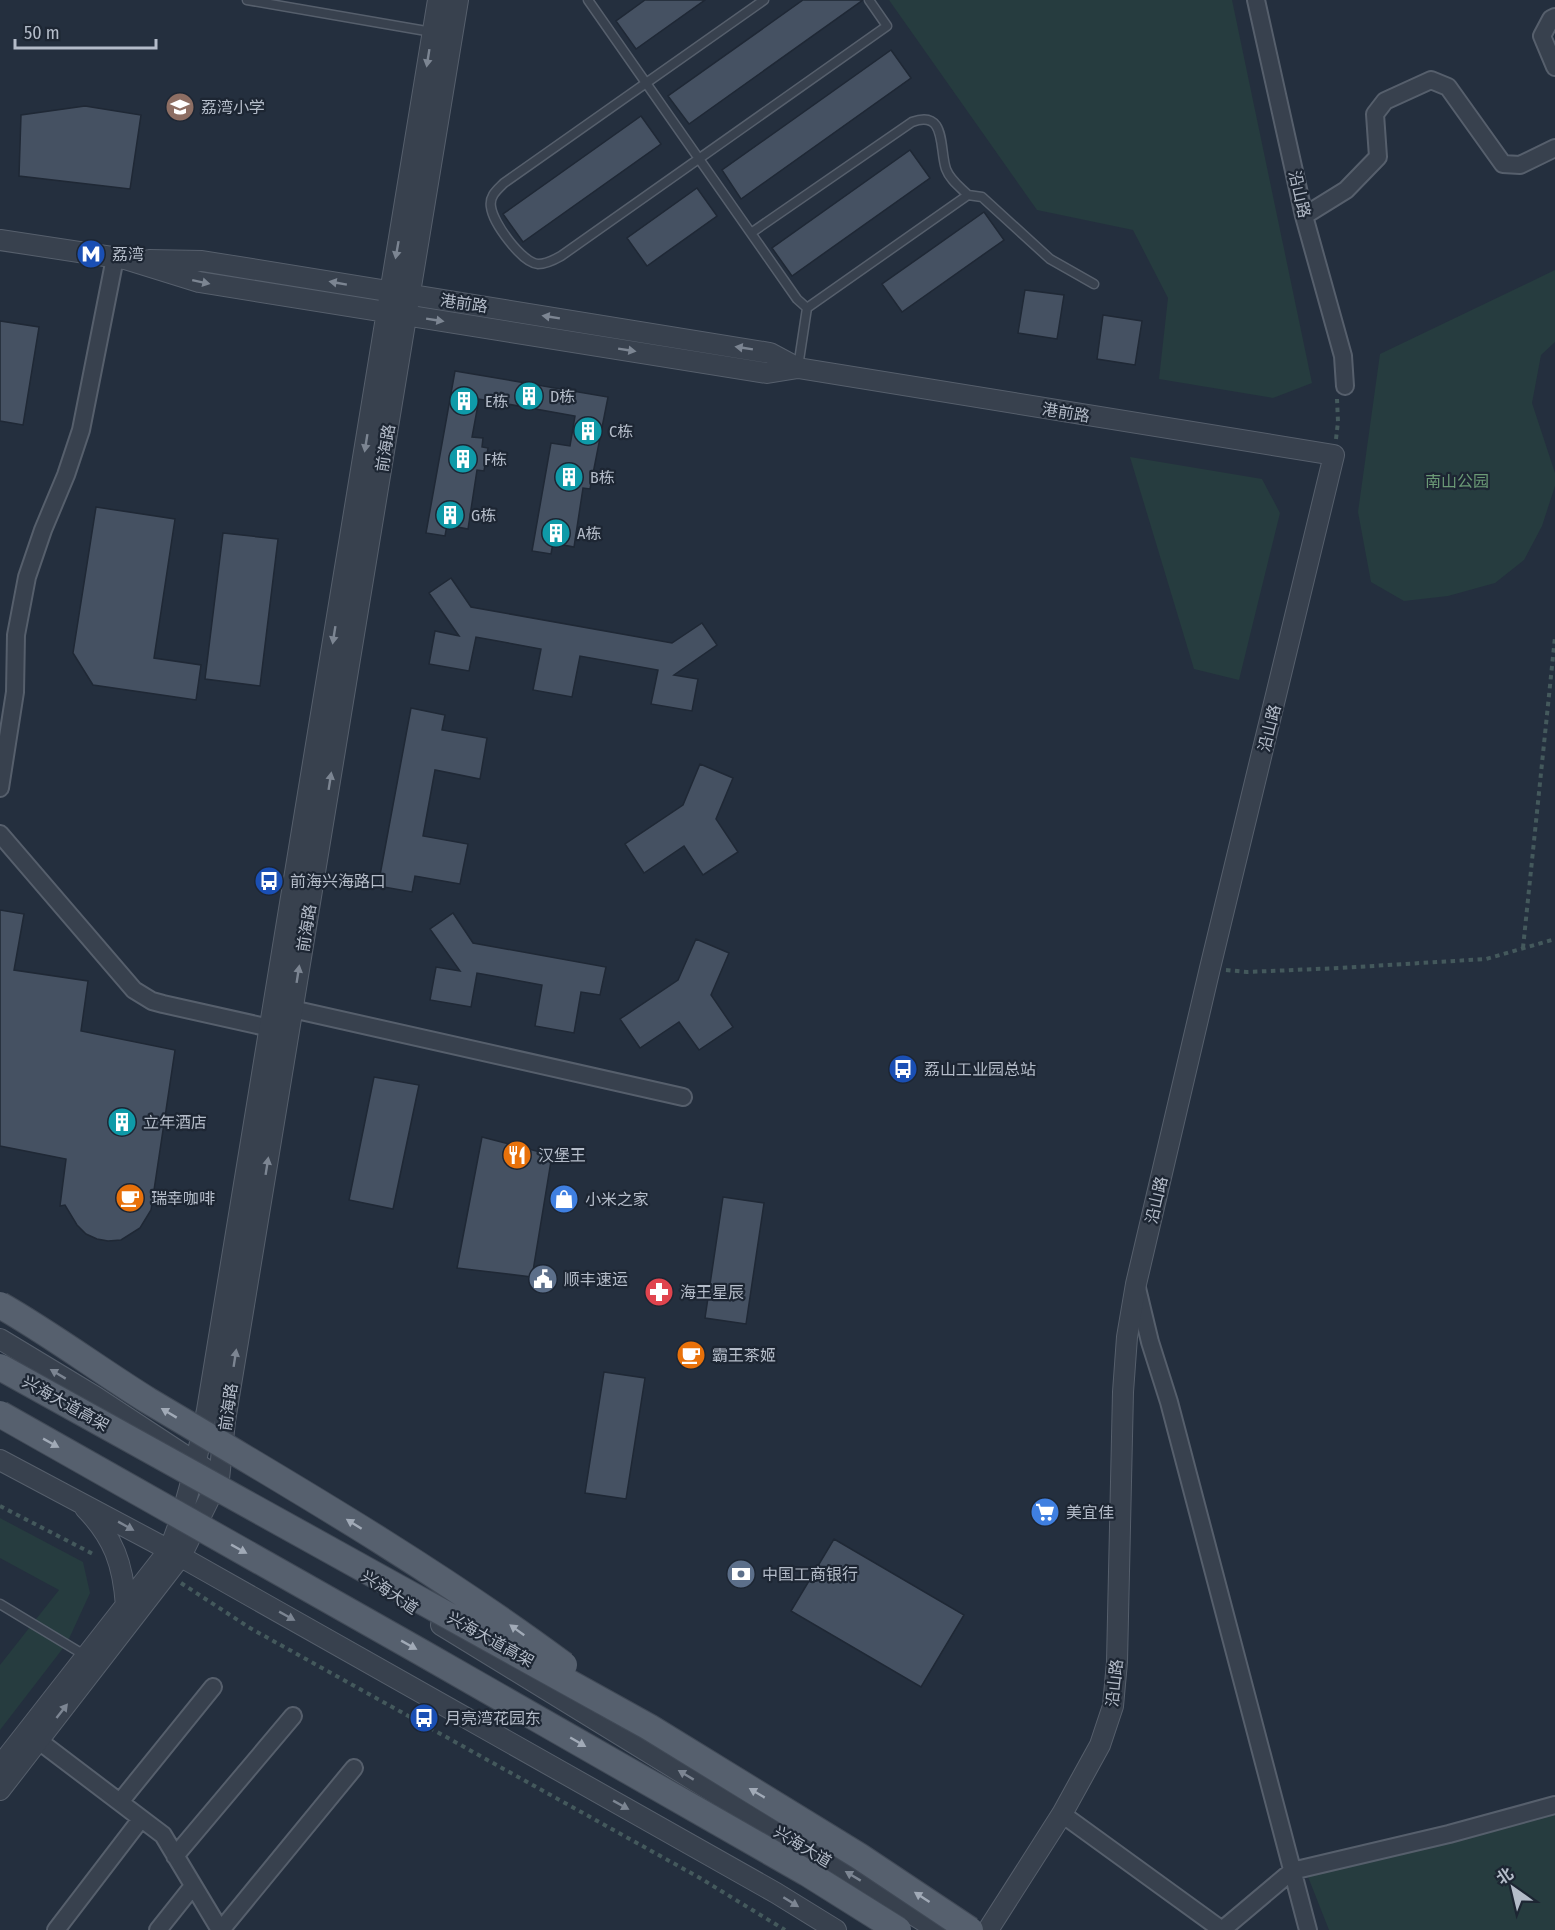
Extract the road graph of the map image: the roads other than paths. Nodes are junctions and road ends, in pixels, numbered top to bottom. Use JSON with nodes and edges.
{"nodes":[{"id":1,"x":247,"y":0,"type":"edge"},
{"id":2,"x":438,"y":0,"type":"edge"},
{"id":3,"x":459,"y":0,"type":"edge"},
{"id":4,"x":764,"y":0,"type":"edge"},
{"id":5,"x":869,"y":0,"type":"edge"},
{"id":6,"x":1256,"y":0,"type":"edge"},
{"id":7,"x":592,"y":2,"type":"edge"},
{"id":8,"x":1555,"y":16,"type":"edge"},
{"id":9,"x":433,"y":32,"type":"junction"},
{"id":10,"x":1555,"y":67,"type":"edge"},
{"id":11,"x":646,"y":83,"type":"junction"},
{"id":12,"x":1555,"y":148,"type":"edge"},
{"id":13,"x":699,"y":159,"type":"junction"},
{"id":14,"x":968,"y":195,"type":"junction"},
{"id":15,"x":1304,"y":216,"type":"junction"},
{"id":16,"x":751,"y":233,"type":"junction"},
{"id":17,"x":0,"y":240,"type":"edge"},
{"id":18,"x":120,"y":259,"type":"junction"},
{"id":19,"x":1094,"y":284,"type":"dead end"},
{"id":20,"x":400,"y":293,"type":"junction"},
{"id":21,"x":807,"y":308,"type":"junction"},
{"id":22,"x":396,"y":313,"type":"junction"},
{"id":23,"x":798,"y":368,"type":"junction"},
{"id":24,"x":1341,"y":393,"type":"road end"},
{"id":25,"x":1334,"y":455,"type":"joint"},
{"id":26,"x":0,"y":788,"type":"edge"},
{"id":27,"x":0,"y":834,"type":"edge"},
{"id":28,"x":292,"y":1009,"type":"junction"},
{"id":29,"x":270,"y":1028,"type":"junction"},
{"id":30,"x":683,"y":1097,"type":"dead end"},
{"id":31,"x":1136,"y":1284,"type":"junction"},
{"id":32,"x":0,"y":1305,"type":"edge"},
{"id":33,"x":0,"y":1339,"type":"edge"},
{"id":34,"x":0,"y":1367,"type":"edge"},
{"id":35,"x":0,"y":1414,"type":"edge"},
{"id":36,"x":0,"y":1460,"type":"edge"},
{"id":37,"x":196,"y":1462,"type":"junction"},
{"id":38,"x":219,"y":1479,"type":"junction"},
{"id":39,"x":76,"y":1499,"type":"junction"},
{"id":40,"x":175,"y":1553,"type":"junction"},
{"id":41,"x":0,"y":1604,"type":"edge"},
{"id":42,"x":126,"y":1606,"type":"junction"},
{"id":43,"x":86,"y":1656,"type":"junction"},
{"id":44,"x":213,"y":1687,"type":"dead end"},
{"id":45,"x":293,"y":1716,"type":"dead end"},
{"id":46,"x":649,"y":1727,"type":"junction"},
{"id":47,"x":39,"y":1741,"type":"junction"},
{"id":48,"x":0,"y":1766,"type":"edge"},
{"id":49,"x":354,"y":1768,"type":"dead end"},
{"id":50,"x":0,"y":1790,"type":"edge"},
{"id":51,"x":120,"y":1802,"type":"junction"},
{"id":52,"x":1555,"y":1805,"type":"edge"},
{"id":53,"x":1062,"y":1814,"type":"junction"},
{"id":54,"x":141,"y":1819,"type":"junction"},
{"id":55,"x":175,"y":1856,"type":"junction"},
{"id":56,"x":1292,"y":1871,"type":"junction"},
{"id":57,"x":193,"y":1886,"type":"junction"},
{"id":58,"x":56,"y":1930,"type":"edge"},
{"id":59,"x":158,"y":1930,"type":"edge"},
{"id":60,"x":220,"y":1930,"type":"edge"},
{"id":61,"x":836,"y":1930,"type":"edge"},
{"id":62,"x":898,"y":1930,"type":"edge"},
{"id":63,"x":938,"y":1930,"type":"edge"},
{"id":64,"x":970,"y":1930,"type":"edge"},
{"id":65,"x":988,"y":1930,"type":"edge"},
{"id":66,"x":1222,"y":1930,"type":"edge"},
{"id":67,"x":1308,"y":1930,"type":"edge"}],
"edges":[{"from":1,"to":9,"type":"lane"},
{"from":2,"to":9,"type":"street","name":"前海路"},
{"from":3,"to":20,"type":"street","name":"前海路"},
{"from":4,"to":11,"type":"lane"},
{"from":5,"to":13,"type":"lane"},
{"from":6,"to":15,"type":"street","name":"沿山路"},
{"from":7,"to":11,"type":"lane"},
{"from":8,"to":10,"type":"street"},
{"from":9,"to":20,"type":"street","name":"前海路","one_way":true},
{"from":11,"to":13,"type":"lane"},
{"from":11,"to":13,"type":"lane"},
{"from":12,"to":15,"type":"street"},
{"from":13,"to":16,"type":"lane"},
{"from":14,"to":16,"type":"lane"},
{"from":14,"to":19,"type":"lane"},
{"from":14,"to":21,"type":"lane"},
{"from":15,"to":24,"type":"street","name":"沿山路"},
{"from":16,"to":21,"type":"lane"},
{"from":17,"to":18,"type":"street","name":"港前路"},
{"from":20,"to":18,"type":"street","name":"港前路","one_way":true},
{"from":18,"to":22,"type":"street","name":"港前路","one_way":true},
{"from":18,"to":26,"type":"street"},
{"from":20,"to":22,"type":"street","name":"前海路"},
{"from":23,"to":20,"type":"street","name":"港前路","one_way":true},
{"from":21,"to":23,"type":"lane"},
{"from":22,"to":23,"type":"street","name":"港前路","one_way":true},
{"from":28,"to":22,"type":"street","name":"前海路","one_way":true},
{"from":22,"to":29,"type":"street","name":"前海路","one_way":true},
{"from":23,"to":25,"type":"street","name":"港前路"},
{"from":25,"to":31,"type":"street","name":"沿山路"},
{"from":27,"to":29,"type":"street"},
{"from":28,"to":30,"type":"street"},
{"from":38,"to":28,"type":"street","name":"前海路","one_way":true},
{"from":29,"to":37,"type":"street","name":"前海路"},
{"from":31,"to":53,"type":"street","name":"沿山路"},
{"from":31,"to":56,"type":"street"},
{"from":46,"to":32,"type":"main road","one_way":true,"bridge":true},
{"from":37,"to":33,"type":"street","name":"兴海大道","one_way":true},
{"from":34,"to":46,"type":"main road","name":"兴海大道高架","bridge":true},
{"from":35,"to":62,"type":"main road","one_way":true,"bridge":true},
{"from":36,"to":39,"type":"street"},
{"from":37,"to":38,"type":"street","name":"兴海大道"},
{"from":37,"to":40,"type":"street","name":"前海路"},
{"from":38,"to":40,"type":"street","name":"前海路"},
{"from":63,"to":38,"type":"street","name":"兴海大道","one_way":true},
{"from":39,"to":40,"type":"street","one_way":true},
{"from":39,"to":42,"type":"street"},
{"from":40,"to":42,"type":"street","name":"前海路"},
{"from":47,"to":40,"type":"street","name":"前海路","one_way":true},
{"from":40,"to":61,"type":"street","one_way":true},
{"from":41,"to":43,"type":"lane"},
{"from":42,"to":43,"type":"street","name":"前海路"},
{"from":43,"to":48,"type":"street","name":"前海路"},
{"from":44,"to":51,"type":"street"},
{"from":45,"to":55,"type":"street"},
{"from":64,"to":46,"type":"main road","name":"兴海大道高架","one_way":true,"bridge":true},
{"from":47,"to":50,"type":"street","name":"前海路"},
{"from":47,"to":51,"type":"street"},
{"from":49,"to":60,"type":"street"},
{"from":51,"to":54,"type":"street"},
{"from":52,"to":56,"type":"street"},
{"from":53,"to":65,"type":"street","name":"沿山路"},
{"from":53,"to":66,"type":"street"},
{"from":54,"to":55,"type":"street"},
{"from":54,"to":58,"type":"street"},
{"from":55,"to":57,"type":"street"},
{"from":56,"to":66,"type":"street"},
{"from":56,"to":67,"type":"street"},
{"from":57,"to":59,"type":"street"},
{"from":57,"to":60,"type":"street"}]}
